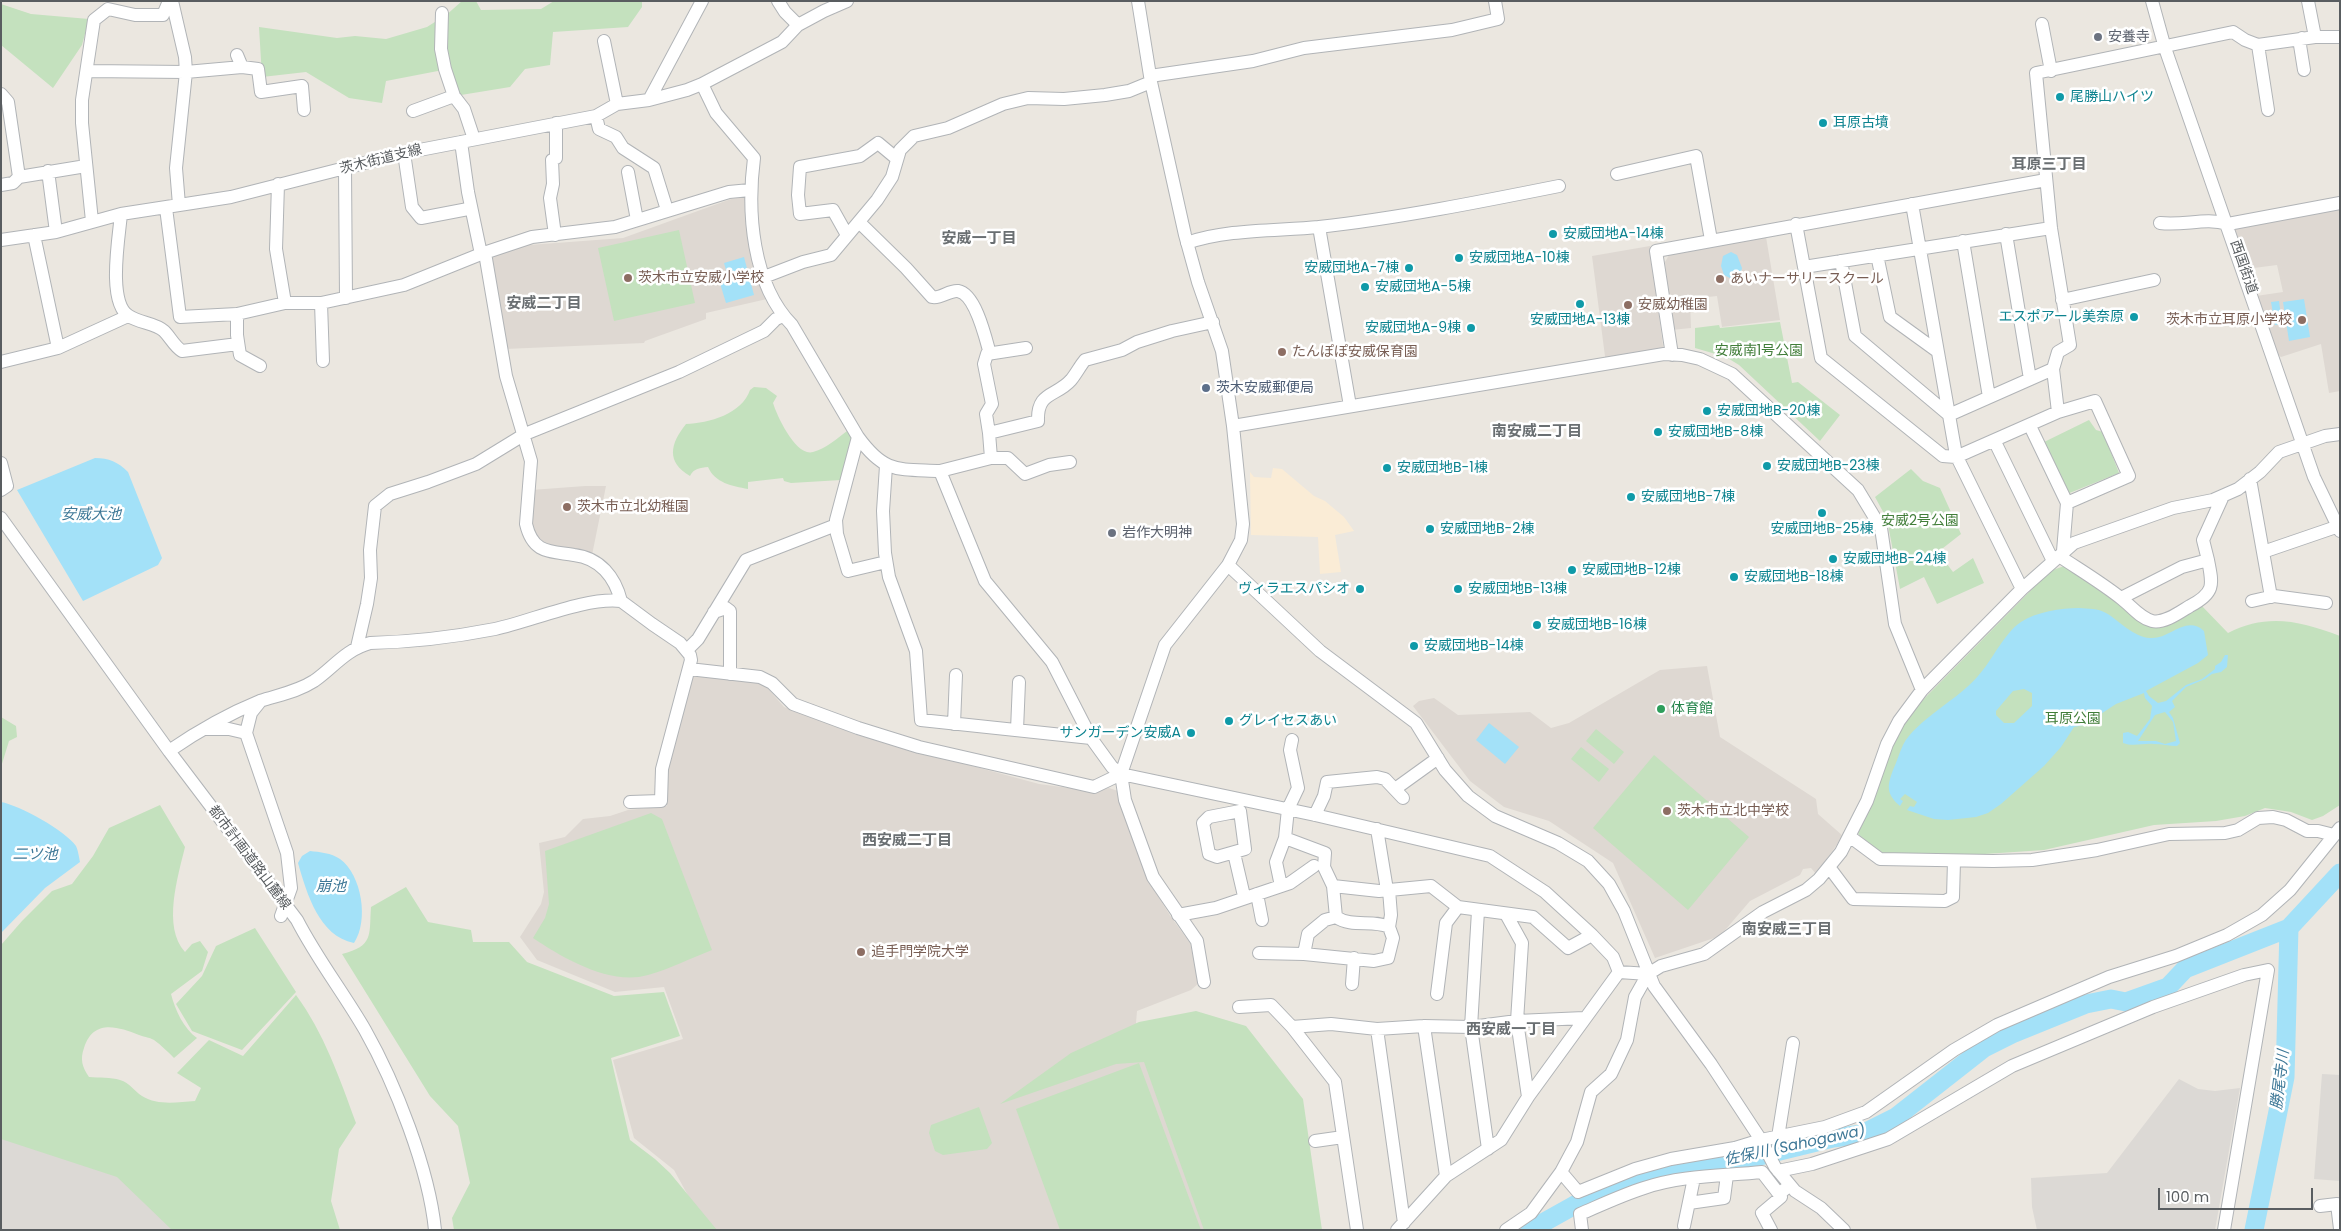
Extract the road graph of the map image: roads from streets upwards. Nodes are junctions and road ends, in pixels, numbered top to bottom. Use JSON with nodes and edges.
{"nodes":[{"id":1,"x":170,"y":1,"type":"edge"},
{"id":2,"x":702,"y":1,"type":"edge"},
{"id":3,"x":778,"y":1,"type":"edge"},
{"id":4,"x":1138,"y":1,"type":"edge"},
{"id":5,"x":1495,"y":1,"type":"edge"},
{"id":6,"x":2152,"y":1,"type":"edge"},
{"id":7,"x":2308,"y":1,"type":"edge"},
{"id":8,"x":841,"y":2,"type":"edge"},
{"id":9,"x":442,"y":13,"type":"dead end"},
{"id":10,"x":2042,"y":24,"type":"dead end"},
{"id":11,"x":798,"y":25,"type":"junction"},
{"id":12,"x":2308,"y":37,"type":"junction"},
{"id":13,"x":2340,"y":37,"type":"edge"},
{"id":14,"x":604,"y":41,"type":"dead end"},
{"id":15,"x":2258,"y":45,"type":"junction"},
{"id":16,"x":2165,"y":48,"type":"junction"},
{"id":17,"x":237,"y":54,"type":"dead end"},
{"id":18,"x":242,"y":67,"type":"junction"},
{"id":19,"x":2304,"y":70,"type":"dead end"},
{"id":20,"x":87,"y":71,"type":"junction"},
{"id":21,"x":2051,"y":71,"type":"junction"},
{"id":22,"x":186,"y":72,"type":"junction"},
{"id":23,"x":1150,"y":79,"type":"junction"},
{"id":24,"x":702,"y":84,"type":"junction"},
{"id":25,"x":1,"y":94,"type":"edge"},
{"id":26,"x":454,"y":96,"type":"junction"},
{"id":27,"x":649,"y":100,"type":"junction"},
{"id":28,"x":617,"y":104,"type":"junction"},
{"id":29,"x":304,"y":110,"type":"dead end"},
{"id":30,"x":2268,"y":110,"type":"dead end"},
{"id":31,"x":413,"y":111,"type":"dead end"},
{"id":32,"x":596,"y":116,"type":"junction"},
{"id":33,"x":556,"y":123,"type":"junction"},
{"id":34,"x":474,"y":139,"type":"junction"},
{"id":35,"x":461,"y":142,"type":"junction"},
{"id":36,"x":404,"y":153,"type":"junction"},
{"id":37,"x":896,"y":158,"type":"junction"},
{"id":38,"x":86,"y":166,"type":"junction"},
{"id":39,"x":345,"y":169,"type":"junction"},
{"id":40,"x":48,"y":171,"type":"junction"},
{"id":41,"x":628,"y":172,"type":"dead end"},
{"id":42,"x":1617,"y":174,"type":"dead end"},
{"id":43,"x":19,"y":177,"type":"junction"},
{"id":44,"x":2046,"y":180,"type":"junction"},
{"id":45,"x":278,"y":184,"type":"junction"},
{"id":46,"x":1,"y":185,"type":"edge"},
{"id":47,"x":1559,"y":186,"type":"dead end"},
{"id":48,"x":750,"y":190,"type":"junction"},
{"id":49,"x":2340,"y":203,"type":"edge"},
{"id":50,"x":1912,"y":204,"type":"junction"},
{"id":51,"x":179,"y":205,"type":"junction"},
{"id":52,"x":166,"y":208,"type":"junction"},
{"id":53,"x":468,"y":209,"type":"dead end"},
{"id":54,"x":667,"y":210,"type":"junction"},
{"id":55,"x":121,"y":214,"type":"junction"},
{"id":56,"x":637,"y":220,"type":"junction"},
{"id":57,"x":92,"y":222,"type":"junction"},
{"id":58,"x":860,"y":223,"type":"junction"},
{"id":59,"x":2160,"y":223,"type":"dead end"},
{"id":60,"x":1796,"y":224,"type":"junction"},
{"id":61,"x":2228,"y":224,"type":"junction"},
{"id":62,"x":1319,"y":227,"type":"junction"},
{"id":63,"x":2051,"y":228,"type":"junction"},
{"id":64,"x":56,"y":232,"type":"junction"},
{"id":65,"x":555,"y":234,"type":"junction"},
{"id":66,"x":2006,"y":234,"type":"junction"},
{"id":67,"x":34,"y":235,"type":"junction"},
{"id":68,"x":847,"y":235,"type":"junction"},
{"id":69,"x":1,"y":240,"type":"edge"},
{"id":70,"x":1711,"y":240,"type":"junction"},
{"id":71,"x":1963,"y":241,"type":"junction"},
{"id":72,"x":1187,"y":243,"type":"junction"},
{"id":73,"x":1919,"y":248,"type":"junction"},
{"id":74,"x":483,"y":254,"type":"junction"},
{"id":75,"x":1877,"y":255,"type":"junction"},
{"id":76,"x":1841,"y":261,"type":"junction"},
{"id":77,"x":1804,"y":267,"type":"junction"},
{"id":78,"x":764,"y":277,"type":"junction"},
{"id":79,"x":2154,"y":280,"type":"dead end"},
{"id":80,"x":346,"y":298,"type":"junction"},
{"id":81,"x":2062,"y":300,"type":"junction"},
{"id":82,"x":321,"y":302,"type":"junction"},
{"id":83,"x":285,"y":303,"type":"junction"},
{"id":84,"x":237,"y":314,"type":"junction"},
{"id":85,"x":128,"y":316,"type":"junction"},
{"id":86,"x":783,"y":316,"type":"junction"},
{"id":87,"x":1212,"y":322,"type":"junction"},
{"id":88,"x":238,"y":344,"type":"junction"},
{"id":89,"x":58,"y":348,"type":"junction"},
{"id":90,"x":1026,"y":348,"type":"dead end"},
{"id":91,"x":1937,"y":351,"type":"junction"},
{"id":92,"x":990,"y":354,"type":"junction"},
{"id":93,"x":1672,"y":356,"type":"junction"},
{"id":94,"x":323,"y":361,"type":"dead end"},
{"id":95,"x":1,"y":362,"type":"edge"},
{"id":96,"x":260,"y":366,"type":"dead end"},
{"id":97,"x":2054,"y":369,"type":"junction"},
{"id":98,"x":2030,"y":379,"type":"junction"},
{"id":99,"x":1989,"y":397,"type":"junction"},
{"id":100,"x":1350,"y":406,"type":"junction"},
{"id":101,"x":2058,"y":412,"type":"junction"},
{"id":102,"x":1948,"y":415,"type":"junction"},
{"id":103,"x":1233,"y":426,"type":"junction"},
{"id":104,"x":2030,"y":426,"type":"junction"},
{"id":105,"x":989,"y":433,"type":"junction"},
{"id":106,"x":525,"y":434,"type":"junction"},
{"id":107,"x":2340,"y":434,"type":"edge"},
{"id":108,"x":858,"y":438,"type":"junction"},
{"id":109,"x":1995,"y":442,"type":"junction"},
{"id":110,"x":2304,"y":443,"type":"junction"},
{"id":111,"x":1956,"y":457,"type":"junction"},
{"id":112,"x":991,"y":458,"type":"junction"},
{"id":113,"x":1070,"y":462,"type":"dead end"},
{"id":114,"x":1,"y":463,"type":"edge"},
{"id":115,"x":886,"y":466,"type":"junction"},
{"id":116,"x":940,"y":471,"type":"junction"},
{"id":117,"x":2250,"y":479,"type":"junction"},
{"id":118,"x":1,"y":490,"type":"edge"},
{"id":119,"x":2222,"y":496,"type":"junction"},
{"id":120,"x":2067,"y":503,"type":"junction"},
{"id":121,"x":1,"y":518,"type":"edge"},
{"id":122,"x":836,"y":525,"type":"junction"},
{"id":123,"x":2338,"y":529,"type":"edge"},
{"id":124,"x":2263,"y":552,"type":"junction"},
{"id":125,"x":2058,"y":556,"type":"junction"},
{"id":126,"x":2208,"y":560,"type":"junction"},
{"id":127,"x":886,"y":562,"type":"junction"},
{"id":128,"x":1228,"y":565,"type":"junction"},
{"id":129,"x":2022,"y":589,"type":"junction"},
{"id":130,"x":2270,"y":596,"type":"junction"},
{"id":131,"x":2121,"y":598,"type":"junction"},
{"id":132,"x":621,"y":601,"type":"junction"},
{"id":133,"x":2252,"y":601,"type":"dead end"},
{"id":134,"x":2326,"y":603,"type":"dead end"},
{"id":135,"x":714,"y":612,"type":"junction"},
{"id":136,"x":357,"y":646,"type":"junction"},
{"id":137,"x":687,"y":650,"type":"junction"},
{"id":138,"x":689,"y":669,"type":"junction"},
{"id":139,"x":730,"y":674,"type":"junction"},
{"id":140,"x":956,"y":675,"type":"dead end"},
{"id":141,"x":1019,"y":682,"type":"dead end"},
{"id":142,"x":1922,"y":690,"type":"junction"},
{"id":143,"x":261,"y":701,"type":"junction"},
{"id":144,"x":954,"y":724,"type":"junction"},
{"id":145,"x":200,"y":730,"type":"junction"},
{"id":146,"x":1017,"y":730,"type":"junction"},
{"id":147,"x":246,"y":733,"type":"junction"},
{"id":148,"x":1091,"y":738,"type":"junction"},
{"id":149,"x":1292,"y":740,"type":"dead end"},
{"id":150,"x":169,"y":751,"type":"junction"},
{"id":151,"x":1438,"y":758,"type":"junction"},
{"id":152,"x":1121,"y":774,"type":"junction"},
{"id":153,"x":630,"y":802,"type":"dead end"},
{"id":154,"x":1288,"y":809,"type":"junction"},
{"id":155,"x":1315,"y":815,"type":"junction"},
{"id":156,"x":1377,"y":829,"type":"junction"},
{"id":157,"x":2337,"y":832,"type":"edge"},
{"id":158,"x":1849,"y":836,"type":"junction"},
{"id":159,"x":1285,"y":838,"type":"junction"},
{"id":160,"x":1234,"y":853,"type":"dead end"},
{"id":161,"x":1954,"y":861,"type":"junction"},
{"id":162,"x":1314,"y":866,"type":"dead end"},
{"id":163,"x":1829,"y":867,"type":"junction"},
{"id":164,"x":1281,"y":886,"type":"junction"},
{"id":165,"x":1333,"y":886,"type":"junction"},
{"id":166,"x":1388,"y":890,"type":"junction"},
{"id":167,"x":1257,"y":894,"type":"junction"},
{"id":168,"x":1244,"y":896,"type":"junction"},
{"id":169,"x":1458,"y":907,"type":"junction"},
{"id":170,"x":283,"y":911,"type":"junction"},
{"id":171,"x":1478,"y":911,"type":"junction"},
{"id":172,"x":1506,"y":914,"type":"junction"},
{"id":173,"x":1178,"y":916,"type":"junction"},
{"id":174,"x":1336,"y":917,"type":"junction"},
{"id":175,"x":1262,"y":920,"type":"dead end"},
{"id":176,"x":1389,"y":927,"type":"junction"},
{"id":177,"x":1592,"y":935,"type":"junction"},
{"id":178,"x":1259,"y":953,"type":"dead end"},
{"id":179,"x":1304,"y":954,"type":"junction"},
{"id":180,"x":1354,"y":958,"type":"junction"},
{"id":181,"x":1619,"y":972,"type":"junction"},
{"id":182,"x":1648,"y":974,"type":"junction"},
{"id":183,"x":1204,"y":982,"type":"dead end"},
{"id":184,"x":1352,"y":984,"type":"dead end"},
{"id":185,"x":1437,"y":994,"type":"dead end"},
{"id":186,"x":1239,"y":1007,"type":"dead end"},
{"id":187,"x":1584,"y":1018,"type":"junction"},
{"id":188,"x":1517,"y":1021,"type":"junction"},
{"id":189,"x":1424,"y":1026,"type":"junction"},
{"id":190,"x":1292,"y":1027,"type":"junction"},
{"id":191,"x":1471,"y":1027,"type":"junction"},
{"id":192,"x":1377,"y":1029,"type":"junction"},
{"id":193,"x":1792,"y":1043,"type":"dead end"},
{"id":194,"x":1528,"y":1097,"type":"junction"},
{"id":195,"x":1778,"y":1136,"type":"junction"},
{"id":196,"x":1343,"y":1137,"type":"junction"},
{"id":197,"x":1761,"y":1140,"type":"junction"},
{"id":198,"x":1315,"y":1141,"type":"dead end"},
{"id":199,"x":1488,"y":1149,"type":"junction"},
{"id":200,"x":1776,"y":1169,"type":"junction"},
{"id":201,"x":1561,"y":1172,"type":"junction"},
{"id":202,"x":1727,"y":1175,"type":"junction"},
{"id":203,"x":1446,"y":1176,"type":"junction"},
{"id":204,"x":1694,"y":1178,"type":"junction"},
{"id":205,"x":1790,"y":1185,"type":"junction"},
{"id":206,"x":1779,"y":1194,"type":"junction"},
{"id":207,"x":1689,"y":1203,"type":"junction"},
{"id":208,"x":2320,"y":1206,"type":"dead end"},
{"id":209,"x":1684,"y":1226,"type":"dead end"},
{"id":210,"x":1401,"y":1227,"type":"edge"},
{"id":211,"x":2340,"y":1229,"type":"edge"},
{"id":212,"x":436,"y":1230,"type":"edge"},
{"id":213,"x":1357,"y":1230,"type":"edge"},
{"id":214,"x":1506,"y":1230,"type":"edge"},
{"id":215,"x":1582,"y":1230,"type":"edge"},
{"id":216,"x":1771,"y":1230,"type":"edge"},
{"id":217,"x":1844,"y":1230,"type":"edge"},
{"id":218,"x":2224,"y":1230,"type":"edge"}],
"edges":[{"from":1,"to":20,"type":"street"},
{"from":1,"to":22,"type":"street"},
{"from":2,"to":27,"type":"street"},
{"from":3,"to":11,"type":"street"},
{"from":4,"to":23,"type":"street"},
{"from":5,"to":23,"type":"street"},
{"from":6,"to":16,"type":"street","name":"西国街道"},
{"from":7,"to":12,"type":"street"},
{"from":8,"to":11,"type":"street","name":"茨木街道支線"},
{"from":9,"to":26,"type":"street"},
{"from":10,"to":21,"type":"street"},
{"from":11,"to":24,"type":"street","name":"茨木街道支線"},
{"from":12,"to":13,"type":"street"},
{"from":12,"to":15,"type":"street"},
{"from":12,"to":19,"type":"street"},
{"from":14,"to":28,"type":"street"},
{"from":15,"to":16,"type":"street"},
{"from":15,"to":30,"type":"street"},
{"from":16,"to":21,"type":"street"},
{"from":16,"to":61,"type":"street","name":"西国街道"},
{"from":17,"to":18,"type":"street"},
{"from":18,"to":22,"type":"street"},
{"from":18,"to":29,"type":"street"},
{"from":20,"to":22,"type":"street"},
{"from":20,"to":38,"type":"street"},
{"from":21,"to":44,"type":"street"},
{"from":22,"to":51,"type":"street"},
{"from":23,"to":37,"type":"street"},
{"from":23,"to":72,"type":"street"},
{"from":24,"to":27,"type":"street","name":"茨木街道支線"},
{"from":24,"to":48,"type":"street"},
{"from":25,"to":43,"type":"street"},
{"from":26,"to":31,"type":"street"},
{"from":26,"to":34,"type":"street"},
{"from":27,"to":28,"type":"street","name":"茨木街道支線"},
{"from":28,"to":32,"type":"street","name":"茨木街道支線"},
{"from":32,"to":33,"type":"street","name":"茨木街道支線"},
{"from":32,"to":54,"type":"street"},
{"from":33,"to":34,"type":"street","name":"茨木街道支線"},
{"from":33,"to":65,"type":"street"},
{"from":34,"to":35,"type":"street","name":"茨木街道支線"},
{"from":35,"to":36,"type":"street","name":"茨木街道支線"},
{"from":35,"to":74,"type":"street"},
{"from":36,"to":39,"type":"street","name":"茨木街道支線"},
{"from":36,"to":53,"type":"street"},
{"from":37,"to":58,"type":"street"},
{"from":37,"to":68,"type":"street"},
{"from":38,"to":40,"type":"street"},
{"from":38,"to":57,"type":"street"},
{"from":39,"to":45,"type":"street","name":"茨木街道支線"},
{"from":39,"to":80,"type":"street"},
{"from":40,"to":43,"type":"street"},
{"from":40,"to":64,"type":"street"},
{"from":41,"to":56,"type":"street"},
{"from":42,"to":70,"type":"street"},
{"from":43,"to":46,"type":"street"},
{"from":44,"to":50,"type":"street"},
{"from":44,"to":63,"type":"street"},
{"from":45,"to":51,"type":"street","name":"茨木街道支線"},
{"from":45,"to":83,"type":"street"},
{"from":47,"to":62,"type":"street"},
{"from":48,"to":54,"type":"street"},
{"from":48,"to":78,"type":"street"},
{"from":49,"to":61,"type":"street"},
{"from":50,"to":60,"type":"street"},
{"from":50,"to":73,"type":"street"},
{"from":51,"to":52,"type":"street","name":"茨木街道支線"},
{"from":52,"to":55,"type":"street","name":"茨木街道支線"},
{"from":52,"to":84,"type":"street"},
{"from":54,"to":56,"type":"street"},
{"from":55,"to":57,"type":"street","name":"茨木街道支線"},
{"from":55,"to":85,"type":"street"},
{"from":56,"to":65,"type":"street"},
{"from":57,"to":64,"type":"street","name":"茨木街道支線"},
{"from":58,"to":68,"type":"street"},
{"from":58,"to":92,"type":"street"},
{"from":59,"to":61,"type":"street"},
{"from":60,"to":70,"type":"street"},
{"from":60,"to":77,"type":"street"},
{"from":61,"to":110,"type":"street","name":"西国街道"},
{"from":62,"to":72,"type":"street"},
{"from":62,"to":100,"type":"street"},
{"from":63,"to":66,"type":"street"},
{"from":63,"to":81,"type":"street"},
{"from":64,"to":67,"type":"street","name":"茨木街道支線"},
{"from":65,"to":74,"type":"street"},
{"from":66,"to":71,"type":"street"},
{"from":66,"to":98,"type":"street"},
{"from":67,"to":69,"type":"street","name":"茨木街道支線"},
{"from":67,"to":89,"type":"street"},
{"from":68,"to":78,"type":"street"},
{"from":70,"to":93,"type":"street"},
{"from":71,"to":73,"type":"street"},
{"from":71,"to":99,"type":"street"},
{"from":72,"to":87,"type":"street"},
{"from":73,"to":75,"type":"street"},
{"from":73,"to":91,"type":"street"},
{"from":74,"to":80,"type":"street"},
{"from":74,"to":106,"type":"street"},
{"from":75,"to":76,"type":"street"},
{"from":75,"to":91,"type":"street"},
{"from":76,"to":77,"type":"street"},
{"from":76,"to":102,"type":"street"},
{"from":77,"to":111,"type":"street"},
{"from":78,"to":86,"type":"street"},
{"from":79,"to":81,"type":"street"},
{"from":80,"to":82,"type":"street"},
{"from":81,"to":97,"type":"street"},
{"from":82,"to":83,"type":"street"},
{"from":82,"to":94,"type":"street"},
{"from":83,"to":84,"type":"street"},
{"from":84,"to":88,"type":"street"},
{"from":85,"to":88,"type":"street"},
{"from":85,"to":89,"type":"street"},
{"from":86,"to":106,"type":"street"},
{"from":86,"to":108,"type":"street"},
{"from":87,"to":103,"type":"street"},
{"from":87,"to":105,"type":"street"},
{"from":88,"to":96,"type":"street"},
{"from":89,"to":95,"type":"street"},
{"from":90,"to":92,"type":"street"},
{"from":91,"to":102,"type":"street"},
{"from":92,"to":105,"type":"street"},
{"from":93,"to":100,"type":"street"},
{"from":93,"to":142,"type":"street"},
{"from":97,"to":98,"type":"street"},
{"from":97,"to":101,"type":"street"},
{"from":98,"to":99,"type":"street"},
{"from":99,"to":102,"type":"street"},
{"from":100,"to":103,"type":"street"},
{"from":101,"to":104,"type":"street"},
{"from":101,"to":120,"type":"street"},
{"from":102,"to":111,"type":"street"},
{"from":103,"to":128,"type":"street"},
{"from":104,"to":109,"type":"street"},
{"from":104,"to":120,"type":"street"},
{"from":105,"to":112,"type":"street"},
{"from":106,"to":132,"type":"street"},
{"from":106,"to":136,"type":"street"},
{"from":107,"to":110,"type":"street"},
{"from":108,"to":115,"type":"street"},
{"from":108,"to":122,"type":"street"},
{"from":109,"to":111,"type":"street"},
{"from":109,"to":125,"type":"street"},
{"from":110,"to":117,"type":"street"},
{"from":110,"to":123,"type":"street","name":"西国街道"},
{"from":111,"to":129,"type":"street"},
{"from":112,"to":113,"type":"street"},
{"from":112,"to":116,"type":"street"},
{"from":114,"to":118,"type":"street"},
{"from":115,"to":116,"type":"street"},
{"from":115,"to":127,"type":"street"},
{"from":116,"to":148,"type":"street"},
{"from":117,"to":119,"type":"street"},
{"from":117,"to":124,"type":"street"},
{"from":119,"to":125,"type":"street"},
{"from":119,"to":126,"type":"street"},
{"from":120,"to":125,"type":"street"},
{"from":121,"to":150,"type":"street","name":"都市計画道路山麓線"},
{"from":122,"to":127,"type":"street"},
{"from":122,"to":135,"type":"street"},
{"from":123,"to":124,"type":"street"},
{"from":124,"to":130,"type":"street"},
{"from":125,"to":129,"type":"street"},
{"from":125,"to":131,"type":"street"},
{"from":126,"to":131,"type":"street"},
{"from":126,"to":131,"type":"street"},
{"from":127,"to":144,"type":"street"},
{"from":128,"to":151,"type":"street"},
{"from":128,"to":152,"type":"street"},
{"from":129,"to":142,"type":"street"},
{"from":130,"to":133,"type":"street"},
{"from":130,"to":134,"type":"street"},
{"from":132,"to":136,"type":"street"},
{"from":132,"to":137,"type":"street"},
{"from":135,"to":137,"type":"street"},
{"from":135,"to":139,"type":"street"},
{"from":136,"to":143,"type":"street"},
{"from":137,"to":138,"type":"street"},
{"from":138,"to":139,"type":"street"},
{"from":138,"to":153,"type":"street"},
{"from":139,"to":152,"type":"street"},
{"from":140,"to":144,"type":"street"},
{"from":141,"to":146,"type":"street"},
{"from":142,"to":158,"type":"street"},
{"from":143,"to":145,"type":"street"},
{"from":143,"to":147,"type":"street"},
{"from":144,"to":146,"type":"street"},
{"from":145,"to":147,"type":"street"},
{"from":145,"to":150,"type":"street"},
{"from":146,"to":148,"type":"street"},
{"from":147,"to":170,"type":"street"},
{"from":148,"to":152,"type":"street"},
{"from":149,"to":154,"type":"street"},
{"from":150,"to":170,"type":"street","name":"都市計画道路山麓線"},
{"from":151,"to":155,"type":"street"},
{"from":151,"to":182,"type":"street"},
{"from":152,"to":154,"type":"street"},
{"from":152,"to":173,"type":"street"},
{"from":154,"to":155,"type":"street"},
{"from":154,"to":159,"type":"street"},
{"from":155,"to":156,"type":"street"},
{"from":156,"to":166,"type":"street"},
{"from":156,"to":177,"type":"street"},
{"from":157,"to":161,"type":"street"},
{"from":157,"to":195,"type":"street"},
{"from":158,"to":161,"type":"street"},
{"from":158,"to":163,"type":"street"},
{"from":159,"to":164,"type":"street"},
{"from":159,"to":165,"type":"street"},
{"from":160,"to":168,"type":"street"},
{"from":161,"to":163,"type":"street"},
{"from":162,"to":164,"type":"street"},
{"from":163,"to":182,"type":"street"},
{"from":164,"to":167,"type":"street"},
{"from":165,"to":166,"type":"street"},
{"from":165,"to":174,"type":"street"},
{"from":166,"to":169,"type":"street"},
{"from":166,"to":176,"type":"street"},
{"from":167,"to":168,"type":"street"},
{"from":167,"to":175,"type":"street"},
{"from":168,"to":173,"type":"street"},
{"from":169,"to":171,"type":"street"},
{"from":169,"to":185,"type":"street"},
{"from":170,"to":212,"type":"street","name":"都市計画道路山麓線"},
{"from":171,"to":172,"type":"street"},
{"from":171,"to":191,"type":"street"},
{"from":172,"to":177,"type":"street"},
{"from":172,"to":188,"type":"street"},
{"from":173,"to":183,"type":"street"},
{"from":174,"to":176,"type":"street"},
{"from":174,"to":179,"type":"street"},
{"from":176,"to":180,"type":"street"},
{"from":177,"to":181,"type":"street"},
{"from":178,"to":179,"type":"street"},
{"from":179,"to":180,"type":"street"},
{"from":180,"to":184,"type":"street"},
{"from":181,"to":182,"type":"street"},
{"from":181,"to":187,"type":"street"},
{"from":182,"to":197,"type":"street"},
{"from":182,"to":201,"type":"street"},
{"from":186,"to":190,"type":"street"},
{"from":187,"to":188,"type":"street"},
{"from":187,"to":194,"type":"street"},
{"from":188,"to":191,"type":"street"},
{"from":188,"to":194,"type":"street"},
{"from":189,"to":191,"type":"street"},
{"from":189,"to":192,"type":"street"},
{"from":189,"to":203,"type":"street"},
{"from":190,"to":192,"type":"street"},
{"from":190,"to":196,"type":"street"},
{"from":191,"to":199,"type":"street"},
{"from":192,"to":210,"type":"street"},
{"from":193,"to":195,"type":"street"},
{"from":194,"to":199,"type":"street"},
{"from":195,"to":197,"type":"street"},
{"from":196,"to":198,"type":"street"},
{"from":196,"to":213,"type":"street"},
{"from":197,"to":200,"type":"street"},
{"from":197,"to":201,"type":"street"},
{"from":199,"to":203,"type":"street"},
{"from":200,"to":205,"type":"street"},
{"from":200,"to":218,"type":"street"},
{"from":201,"to":214,"type":"street"},
{"from":202,"to":204,"type":"street"},
{"from":202,"to":206,"type":"street"},
{"from":202,"to":207,"type":"street"},
{"from":203,"to":210,"type":"street"},
{"from":204,"to":207,"type":"street"},
{"from":204,"to":215,"type":"street"},
{"from":205,"to":206,"type":"street"},
{"from":205,"to":217,"type":"street"},
{"from":206,"to":216,"type":"street"},
{"from":207,"to":209,"type":"street"},
{"from":208,"to":211,"type":"street"}]}
